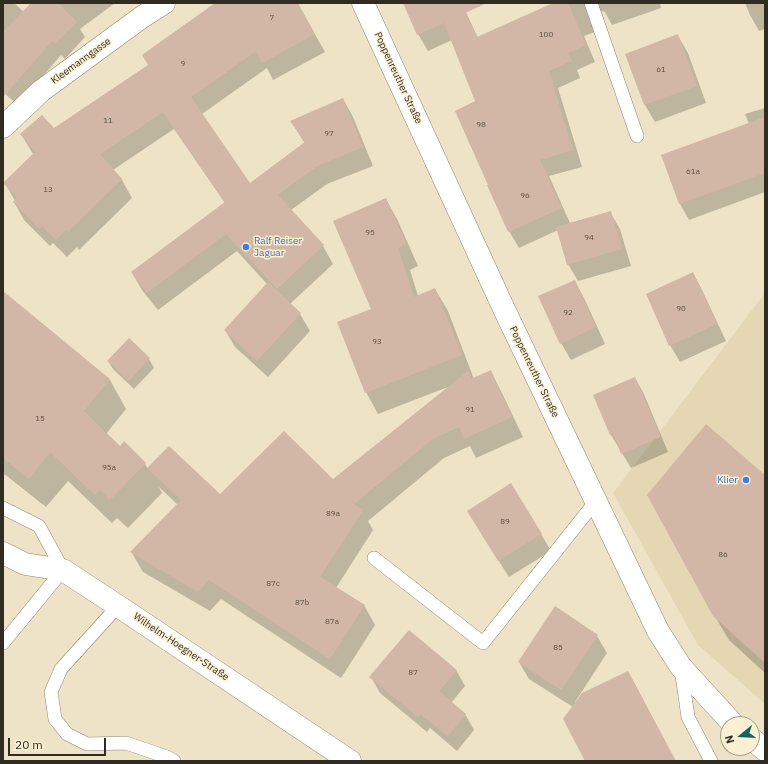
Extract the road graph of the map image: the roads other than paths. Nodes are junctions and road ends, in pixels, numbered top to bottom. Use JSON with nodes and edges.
{"nodes":[{"id":1,"x":164,"y":3,"type":"edge"},
{"id":2,"x":363,"y":3,"type":"edge"},
{"id":3,"x":591,"y":3,"type":"edge"},
{"id":4,"x":3,"y":127,"type":"edge"},
{"id":5,"x":637,"y":136,"type":"dead end"},
{"id":6,"x":596,"y":501,"type":"junction"},
{"id":7,"x":3,"y":508,"type":"edge"},
{"id":8,"x":3,"y":553,"type":"edge"},
{"id":9,"x":374,"y":558,"type":"dead end"},
{"id":10,"x":63,"y":570,"type":"junction"},
{"id":11,"x":118,"y":606,"type":"junction"},
{"id":12,"x":3,"y":643,"type":"edge"},
{"id":13,"x":681,"y":667,"type":"junction"},
{"id":14,"x":726,"y":716,"type":"edge"},
{"id":15,"x":174,"y":761,"type":"edge"},
{"id":16,"x":350,"y":761,"type":"edge"},
{"id":17,"x":711,"y":761,"type":"edge"}],
"edges":[{"from":1,"to":4,"type":"street","name":"Kleemanngasse"},
{"from":2,"to":6,"type":"street","name":"Poppenreuther Straße"},
{"from":3,"to":5,"type":"lane"},
{"from":6,"to":9,"type":"lane"},
{"from":6,"to":13,"type":"street","name":"Poppenreuther Straße"},
{"from":7,"to":10,"type":"lane"},
{"from":8,"to":10,"type":"street","name":"Wilhelm-Hoegner-Straße"},
{"from":10,"to":11,"type":"street","name":"Wilhelm-Hoegner-Straße"},
{"from":10,"to":12,"type":"lane"},
{"from":11,"to":15,"type":"lane"},
{"from":11,"to":16,"type":"street","name":"Wilhelm-Hoegner-Straße"},
{"from":13,"to":14,"type":"street","name":"Poppenreuther Straße"},
{"from":13,"to":17,"type":"lane"}]}
